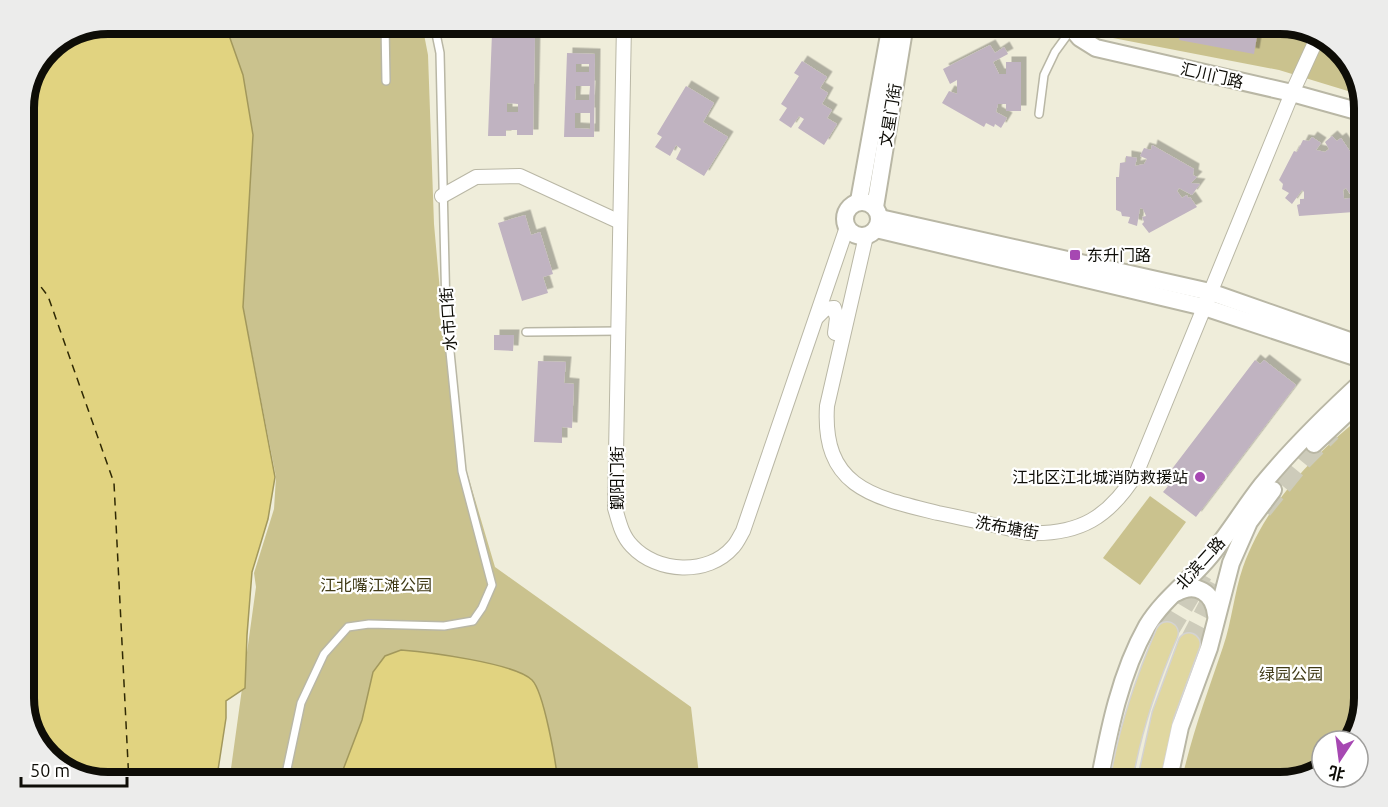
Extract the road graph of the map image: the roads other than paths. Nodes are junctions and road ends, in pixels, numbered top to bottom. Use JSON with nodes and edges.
{"nodes":[{"id":1,"x":385,"y":34,"type":"edge"},
{"id":2,"x":436,"y":34,"type":"edge"},
{"id":3,"x":624,"y":34,"type":"edge"},
{"id":4,"x":890,"y":34,"type":"edge"},
{"id":5,"x":903,"y":34,"type":"edge"},
{"id":6,"x":1066,"y":34,"type":"edge"},
{"id":7,"x":1079,"y":34,"type":"edge"},
{"id":8,"x":1315,"y":43,"type":"edge"},
{"id":9,"x":386,"y":81,"type":"dead end"},
{"id":10,"x":1292,"y":93,"type":"junction"},
{"id":11,"x":1353,"y":110,"type":"edge"},
{"id":12,"x":1039,"y":114,"type":"dead end"},
{"id":13,"x":442,"y":196,"type":"junction"},
{"id":14,"x":871,"y":218,"type":"junction"},
{"id":15,"x":620,"y":222,"type":"junction"},
{"id":16,"x":847,"y":227,"type":"junction"},
{"id":17,"x":1207,"y":299,"type":"junction"},
{"id":18,"x":817,"y":317,"type":"junction"},
{"id":19,"x":620,"y":331,"type":"junction"},
{"id":20,"x":526,"y":332,"type":"dead end"},
{"id":21,"x":1353,"y":343,"type":"edge"},
{"id":22,"x":1353,"y":356,"type":"edge"},
{"id":23,"x":834,"y":374,"type":"junction"},
{"id":24,"x":1353,"y":390,"type":"edge"},
{"id":25,"x":1354,"y":407,"type":"edge"},
{"id":26,"x":1167,"y":598,"type":"junction"},
{"id":27,"x":1217,"y":619,"type":"junction"},
{"id":28,"x":1167,"y":633,"type":"tunnel mouth"},
{"id":29,"x":1189,"y":644,"type":"tunnel mouth"},
{"id":30,"x":286,"y":772,"type":"edge"},
{"id":31,"x":1101,"y":772,"type":"edge"},
{"id":32,"x":1123,"y":772,"type":"edge"},
{"id":33,"x":1150,"y":772,"type":"edge"},
{"id":34,"x":1170,"y":772,"type":"edge"}],
"edges":[{"from":1,"to":9,"type":"lane"},
{"from":2,"to":13,"type":"lane","name":"水市口街"},
{"from":3,"to":15,"type":"street","name":"觐阳门街"},
{"from":4,"to":14,"type":"street","name":"文星门街"},
{"from":5,"to":14,"type":"street","name":"文星门街"},
{"from":6,"to":12,"type":"lane"},
{"from":7,"to":10,"type":"street","name":"汇川门路"},
{"from":8,"to":10,"type":"street","name":"洗布塘街"},
{"from":10,"to":11,"type":"street","name":"汇川门路"},
{"from":10,"to":17,"type":"street","name":"洗布塘街"},
{"from":13,"to":15,"type":"street"},
{"from":13,"to":30,"type":"lane","name":"水市口街"},
{"from":14,"to":16,"type":"street"},
{"from":14,"to":16,"type":"street"},
{"from":14,"to":17,"type":"street"},
{"from":14,"to":23,"type":"street","name":"洗布塘街"},
{"from":15,"to":19,"type":"street","name":"觐阳门街"},
{"from":16,"to":18,"type":"street","name":"觐阳门街"},
{"from":17,"to":21,"type":"street"},
{"from":17,"to":22,"type":"street"},
{"from":17,"to":23,"type":"street","name":"洗布塘街"},
{"from":18,"to":19,"type":"street","name":"觐阳门街"},
{"from":18,"to":23,"type":"street"},
{"from":19,"to":20,"type":"lane"},
{"from":24,"to":26,"type":"street","name":"北滨二路"},
{"from":25,"to":27,"type":"street","name":"北滨二路"},
{"from":26,"to":27,"type":"street"},
{"from":26,"to":31,"type":"street","name":"北滨二路"},
{"from":27,"to":34,"type":"street","name":"北滨二路"},
{"from":28,"to":32,"type":"main road"},
{"from":29,"to":33,"type":"main road"}]}
